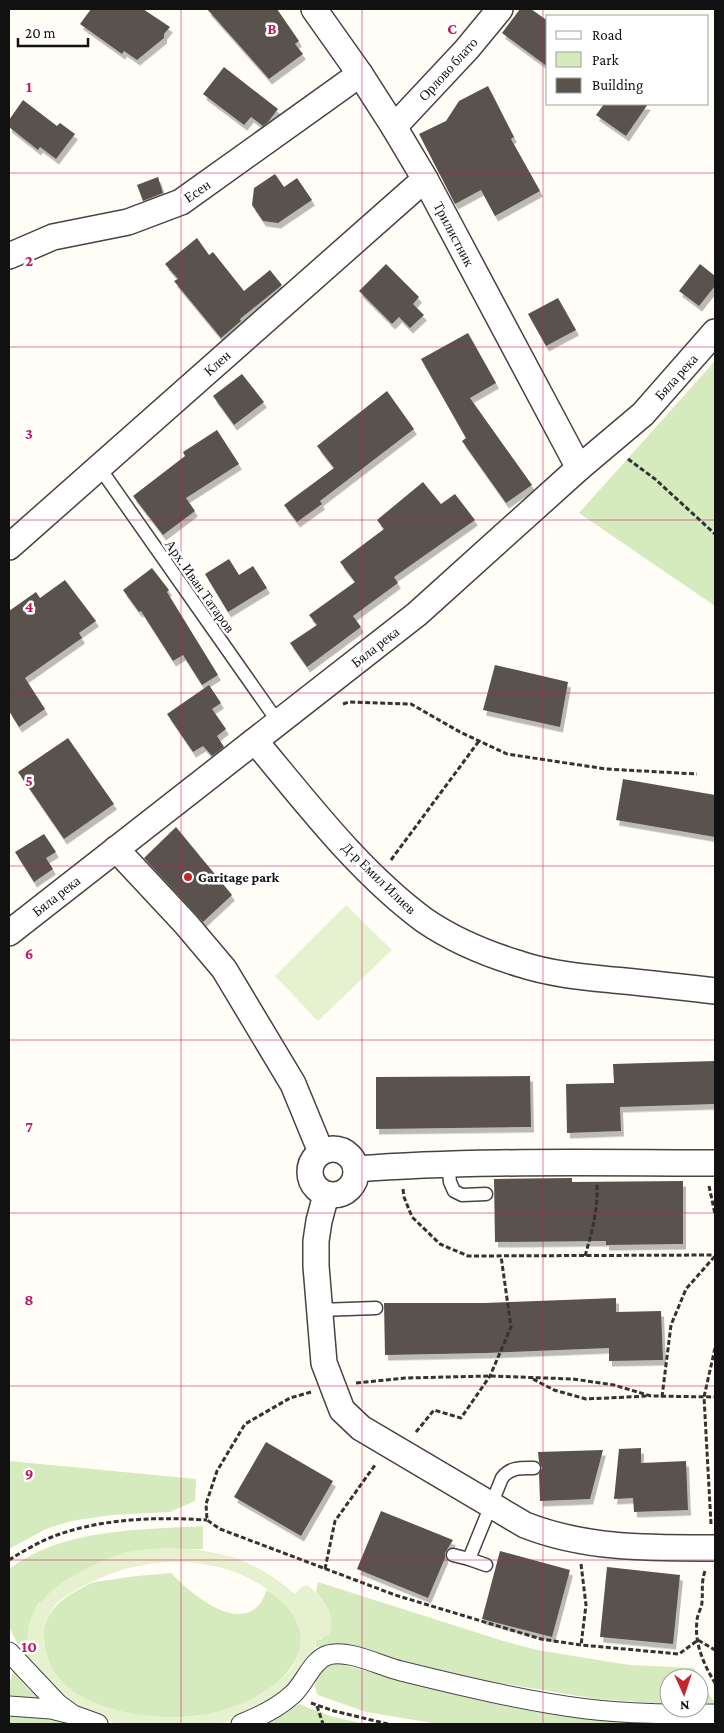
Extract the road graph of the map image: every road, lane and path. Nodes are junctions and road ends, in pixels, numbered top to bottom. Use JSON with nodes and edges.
{"nodes":[{"id":1,"x":314,"y":9,"type":"edge"},
{"id":2,"x":500,"y":9,"type":"edge"},
{"id":3,"x":360,"y":74,"type":"junction"},
{"id":4,"x":394,"y":126,"type":"junction"},
{"id":5,"x":425,"y":179,"type":"junction"},
{"id":6,"x":9,"y":256,"type":"edge"},
{"id":7,"x":715,"y":332,"type":"edge"},
{"id":8,"x":608,"y":444,"type":"junction"},
{"id":9,"x":99,"y":467,"type":"junction"},
{"id":10,"x":579,"y":468,"type":"junction"},
{"id":11,"x":715,"y":534,"type":"edge"},
{"id":12,"x":9,"y":547,"type":"edge"},
{"id":13,"x":340,"y":705,"type":"dead end"},
{"id":14,"x":278,"y":722,"type":"junction"},
{"id":15,"x":255,"y":741,"type":"junction"},
{"id":16,"x":479,"y":741,"type":"junction"},
{"id":17,"x":697,"y":774,"type":"dead end"},
{"id":18,"x":116,"y":849,"type":"junction"},
{"id":19,"x":377,"y":879,"type":"junction"},
{"id":20,"x":10,"y":930,"type":"edge"},
{"id":21,"x":715,"y":991,"type":"edge"},
{"id":22,"x":321,"y":1152,"type":"junction"},
{"id":23,"x":596,"y":1163,"type":"junction"},
{"id":24,"x":715,"y":1163,"type":"edge"},
{"id":25,"x":448,"y":1164,"type":"junction"},
{"id":26,"x":400,"y":1166,"type":"junction"},
{"id":27,"x":356,"y":1169,"type":"junction"},
{"id":28,"x":486,"y":1194,"type":"dead end"},
{"id":29,"x":326,"y":1195,"type":"junction"},
{"id":30,"x":715,"y":1255,"type":"edge"},
{"id":31,"x":501,"y":1256,"type":"junction"},
{"id":32,"x":585,"y":1256,"type":"junction"},
{"id":33,"x":376,"y":1308,"type":"dead end"},
{"id":34,"x":319,"y":1310,"type":"junction"},
{"id":35,"x":715,"y":1348,"type":"edge"},
{"id":36,"x":531,"y":1377,"type":"dead end"},
{"id":37,"x":651,"y":1396,"type":"dead end"},
{"id":38,"x":662,"y":1397,"type":"dead end"},
{"id":39,"x":399,"y":1451,"type":"junction"},
{"id":40,"x":534,"y":1468,"type":"dead end"},
{"id":41,"x":490,"y":1504,"type":"junction"},
{"id":42,"x":207,"y":1520,"type":"dead end"},
{"id":43,"x":578,"y":1541,"type":"junction"},
{"id":44,"x":714,"y":1548,"type":"edge"},
{"id":45,"x":453,"y":1555,"type":"dead end"},
{"id":46,"x":468,"y":1559,"type":"junction"},
{"id":47,"x":9,"y":1560,"type":"edge"},
{"id":48,"x":486,"y":1565,"type":"dead end"},
{"id":49,"x":325,"y":1569,"type":"dead end"},
{"id":50,"x":581,"y":1645,"type":"dead end"},
{"id":51,"x":9,"y":1652,"type":"edge"},
{"id":52,"x":715,"y":1683,"type":"edge"},
{"id":53,"x":293,"y":1694,"type":"junction"},
{"id":54,"x":317,"y":1705,"type":"junction"},
{"id":55,"x":9,"y":1706,"type":"edge"},
{"id":56,"x":715,"y":1714,"type":"edge"},
{"id":57,"x":73,"y":1715,"type":"junction"},
{"id":58,"x":98,"y":1724,"type":"edge"},
{"id":59,"x":241,"y":1724,"type":"edge"},
{"id":60,"x":323,"y":1724,"type":"edge"},
{"id":61,"x":388,"y":1724,"type":"edge"}],
"edges":[{"from":1,"to":3,"type":"street","name":"Трилистник"},
{"from":2,"to":4,"type":"street","name":"Орлово блато"},
{"from":3,"to":4,"type":"street","name":"Трилистник"},
{"from":3,"to":6,"type":"street","name":"Есен"},
{"from":4,"to":5,"type":"street","name":"Трилистник"},
{"from":5,"to":9,"type":"street","name":"Клен"},
{"from":5,"to":10,"type":"street","name":"Трилистник"},
{"from":7,"to":8,"type":"street","name":"Бяла река"},
{"from":8,"to":10,"type":"street","name":"Бяла река"},
{"from":8,"to":11,"type":"path"},
{"from":9,"to":12,"type":"street","name":"Клен"},
{"from":9,"to":14,"type":"lane","name":"Арх. Иван Татаров"},
{"from":10,"to":14,"type":"street","name":"Бяла река"},
{"from":13,"to":16,"type":"path"},
{"from":14,"to":15,"type":"street","name":"Бяла река"},
{"from":15,"to":18,"type":"street","name":"Бяла река"},
{"from":15,"to":19,"type":"street","name":"Д-р Емил Илиев"},
{"from":16,"to":17,"type":"path"},
{"from":16,"to":19,"type":"path"},
{"from":18,"to":20,"type":"street","name":"Бяла река"},
{"from":18,"to":22,"type":"street"},
{"from":19,"to":21,"type":"street","name":"Д-р Емил Илиев"},
{"from":22,"to":27,"type":"street"},
{"from":22,"to":29,"type":"street"},
{"from":23,"to":24,"type":"street"},
{"from":23,"to":25,"type":"street"},
{"from":23,"to":32,"type":"path"},
{"from":25,"to":26,"type":"street"},
{"from":25,"to":28,"type":"lane"},
{"from":26,"to":27,"type":"street"},
{"from":26,"to":31,"type":"path"},
{"from":27,"to":29,"type":"street"},
{"from":29,"to":34,"type":"street"},
{"from":30,"to":32,"type":"path"},
{"from":30,"to":38,"type":"path"},
{"from":31,"to":32,"type":"path"},
{"from":31,"to":39,"type":"path"},
{"from":33,"to":34,"type":"lane"},
{"from":34,"to":39,"type":"street"},
{"from":35,"to":44,"type":"path"},
{"from":36,"to":37,"type":"path"},
{"from":39,"to":41,"type":"street"},
{"from":39,"to":49,"type":"path"},
{"from":40,"to":41,"type":"lane"},
{"from":41,"to":43,"type":"street"},
{"from":41,"to":46,"type":"lane"},
{"from":42,"to":47,"type":"path"},
{"from":43,"to":44,"type":"street"},
{"from":43,"to":50,"type":"path"},
{"from":44,"to":52,"type":"path"},
{"from":45,"to":46,"type":"lane"},
{"from":46,"to":48,"type":"lane"},
{"from":51,"to":57,"type":"street"},
{"from":53,"to":54,"type":"path"},
{"from":53,"to":56,"type":"street"},
{"from":53,"to":59,"type":"street"},
{"from":54,"to":60,"type":"path"},
{"from":54,"to":61,"type":"path"},
{"from":55,"to":57,"type":"street"},
{"from":57,"to":58,"type":"street"}]}
